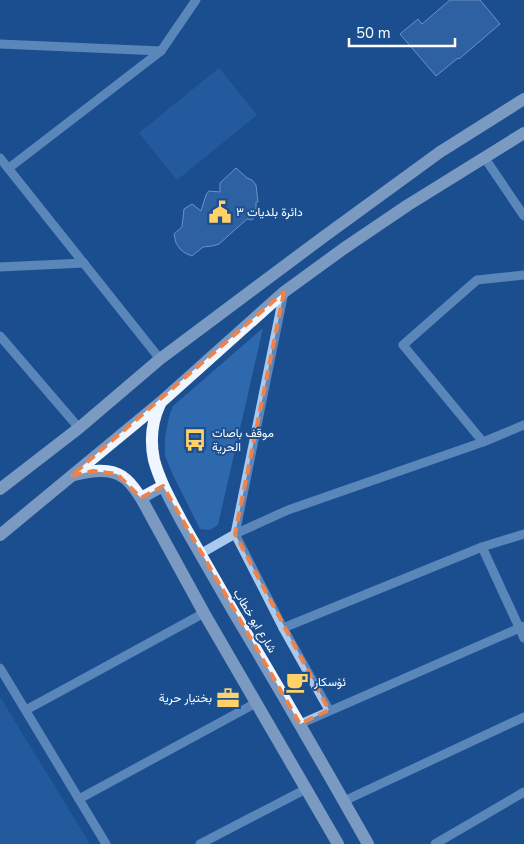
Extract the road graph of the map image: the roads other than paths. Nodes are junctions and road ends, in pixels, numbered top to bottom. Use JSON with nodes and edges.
{"nodes":[{"id":1,"x":196,"y":0,"type":"edge"},
{"id":2,"x":0,"y":44,"type":"edge"},
{"id":3,"x":161,"y":51,"type":"junction"},
{"id":4,"x":524,"y":99,"type":"edge"},
{"id":5,"x":524,"y":133,"type":"edge"},
{"id":6,"x":484,"y":157,"type":"junction"},
{"id":7,"x":0,"y":158,"type":"edge"},
{"id":8,"x":8,"y":168,"type":"junction"},
{"id":9,"x":524,"y":216,"type":"edge"},
{"id":10,"x":84,"y":263,"type":"junction"},
{"id":11,"x":0,"y":268,"type":"edge"},
{"id":12,"x":524,"y":275,"type":"edge"},
{"id":13,"x":284,"y":292,"type":"junction"},
{"id":14,"x":0,"y":336,"type":"edge"},
{"id":15,"x":8,"y":346,"type":"junction"},
{"id":16,"x":0,"y":352,"type":"edge"},
{"id":17,"x":160,"y":358,"type":"junction"},
{"id":18,"x":161,"y":402,"type":"junction"},
{"id":19,"x":524,"y":425,"type":"edge"},
{"id":20,"x":79,"y":428,"type":"junction"},
{"id":21,"x":483,"y":442,"type":"junction"},
{"id":22,"x":71,"y":476,"type":"junction"},
{"id":23,"x":163,"y":486,"type":"junction"},
{"id":24,"x":0,"y":489,"type":"edge"},
{"id":25,"x":141,"y":498,"type":"junction"},
{"id":26,"x":0,"y":534,"type":"edge"},
{"id":27,"x":235,"y":534,"type":"junction"},
{"id":28,"x":524,"y":534,"type":"edge"},
{"id":29,"x":482,"y":547,"type":"junction"},
{"id":30,"x":200,"y":554,"type":"junction"},
{"id":31,"x":204,"y":613,"type":"junction"},
{"id":32,"x":522,"y":627,"type":"edge"},
{"id":33,"x":283,"y":628,"type":"junction"},
{"id":34,"x":524,"y":638,"type":"edge"},
{"id":35,"x":0,"y":668,"type":"edge"},
{"id":36,"x":256,"y":703,"type":"junction"},
{"id":37,"x":26,"y":710,"type":"junction"},
{"id":38,"x":329,"y":710,"type":"junction"},
{"id":39,"x":524,"y":717,"type":"edge"},
{"id":40,"x":300,"y":724,"type":"junction"},
{"id":41,"x":306,"y":788,"type":"junction"},
{"id":42,"x":524,"y":792,"type":"edge"},
{"id":43,"x":79,"y":799,"type":"junction"},
{"id":44,"x":344,"y":801,"type":"junction"},
{"id":45,"x":106,"y":844,"type":"edge"},
{"id":46,"x":200,"y":844,"type":"edge"},
{"id":47,"x":338,"y":844,"type":"edge"},
{"id":48,"x":368,"y":844,"type":"edge"},
{"id":49,"x":435,"y":844,"type":"edge"}],
"edges":[{"from":1,"to":3,"type":"street"},
{"from":2,"to":3,"type":"street"},
{"from":3,"to":8,"type":"street"},
{"from":4,"to":17,"type":"main road"},
{"from":5,"to":6,"type":"main road"},
{"from":6,"to":9,"type":"street"},
{"from":6,"to":13,"type":"main road"},
{"from":7,"to":8,"type":"street"},
{"from":8,"to":10,"type":"street"},
{"from":10,"to":11,"type":"street"},
{"from":10,"to":17,"type":"street"},
{"from":12,"to":21,"type":"street"},
{"from":13,"to":18,"type":"main road"},
{"from":13,"to":27,"type":"street"},
{"from":14,"to":15,"type":"street"},
{"from":15,"to":16,"type":"street"},
{"from":15,"to":20,"type":"street"},
{"from":17,"to":20,"type":"main road"},
{"from":18,"to":22,"type":"main road"},
{"from":18,"to":23,"type":"main road","name":"شارع ابو خطاب"},
{"from":19,"to":21,"type":"street"},
{"from":20,"to":24,"type":"main road"},
{"from":21,"to":27,"type":"street"},
{"from":22,"to":25,"type":"main road"},
{"from":22,"to":26,"type":"main road"},
{"from":23,"to":25,"type":"main road"},
{"from":23,"to":30,"type":"main road","name":"شارع ابو خطاب"},
{"from":25,"to":31,"type":"main road"},
{"from":27,"to":30,"type":"street"},
{"from":27,"to":33,"type":"street"},
{"from":28,"to":29,"type":"street"},
{"from":29,"to":32,"type":"street"},
{"from":29,"to":33,"type":"street"},
{"from":30,"to":40,"type":"main road","name":"شارع ابو خطاب"},
{"from":31,"to":36,"type":"main road"},
{"from":31,"to":37,"type":"street"},
{"from":32,"to":34,"type":"street"},
{"from":32,"to":38,"type":"street"},
{"from":33,"to":38,"type":"street"},
{"from":35,"to":37,"type":"street"},
{"from":36,"to":41,"type":"main road"},
{"from":36,"to":43,"type":"street"},
{"from":37,"to":43,"type":"street"},
{"from":38,"to":40,"type":"street"},
{"from":39,"to":44,"type":"street"},
{"from":40,"to":44,"type":"main road","name":"شارع ابو خطاب"},
{"from":41,"to":46,"type":"street"},
{"from":41,"to":47,"type":"main road"},
{"from":42,"to":49,"type":"street"},
{"from":43,"to":45,"type":"street"},
{"from":44,"to":48,"type":"main road","name":"شارع ابو خطاب"}]}
